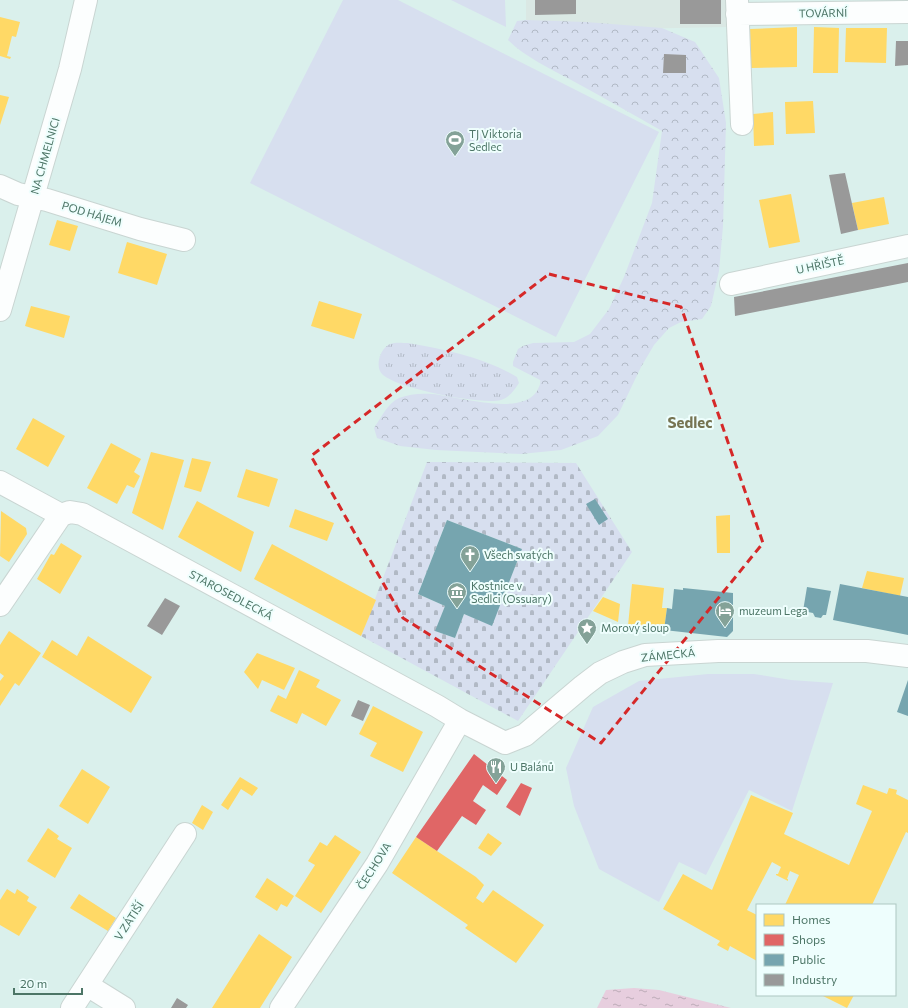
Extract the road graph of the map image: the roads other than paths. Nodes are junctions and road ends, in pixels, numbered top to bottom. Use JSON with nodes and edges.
{"nodes":[{"id":1,"x":86,"y":0,"type":"edge"},
{"id":2,"x":737,"y":7,"type":"edge"},
{"id":3,"x":908,"y":12,"type":"edge"},
{"id":4,"x":742,"y":124,"type":"dead end"},
{"id":5,"x":0,"y":186,"type":"edge"},
{"id":6,"x":33,"y":197,"type":"junction"},
{"id":7,"x":184,"y":240,"type":"dead end"},
{"id":8,"x":908,"y":246,"type":"edge"},
{"id":9,"x":731,"y":284,"type":"dead end"},
{"id":10,"x":0,"y":310,"type":"edge"},
{"id":11,"x":0,"y":482,"type":"edge"},
{"id":12,"x":61,"y":515,"type":"junction"},
{"id":13,"x":0,"y":605,"type":"edge"},
{"id":14,"x":908,"y":656,"type":"edge"},
{"id":15,"x":460,"y":720,"type":"junction"},
{"id":16,"x":185,"y":834,"type":"dead end"},
{"id":17,"x":87,"y":985,"type":"junction"},
{"id":18,"x":72,"y":1008,"type":"edge"},
{"id":19,"x":124,"y":1008,"type":"edge"},
{"id":20,"x":281,"y":1008,"type":"edge"}],
"edges":[{"from":1,"to":6,"type":"street","name":"NA CHMELNICI"},
{"from":2,"to":3,"type":"street","name":"TOVÁRNÍ"},
{"from":2,"to":4,"type":"street","name":"TOVÁRNÍ"},
{"from":5,"to":6,"type":"street","name":"POD HÁJEM"},
{"from":6,"to":7,"type":"street","name":"POD HÁJEM"},
{"from":6,"to":10,"type":"street","name":"NA CHMELNICI"},
{"from":8,"to":9,"type":"street","name":"U HŘIŠTĚ"},
{"from":11,"to":12,"type":"street"},
{"from":12,"to":13,"type":"street"},
{"from":12,"to":15,"type":"street","name":"STAROSEDLECKÁ"},
{"from":14,"to":15,"type":"street","name":"ZÁMECKÁ"},
{"from":15,"to":20,"type":"street","name":"ČECHOVA"},
{"from":16,"to":17,"type":"street","name":"V ZÁTIŠÍ"},
{"from":17,"to":18,"type":"street","name":"V ZÁTIŠÍ"},
{"from":17,"to":19,"type":"street"}]}
